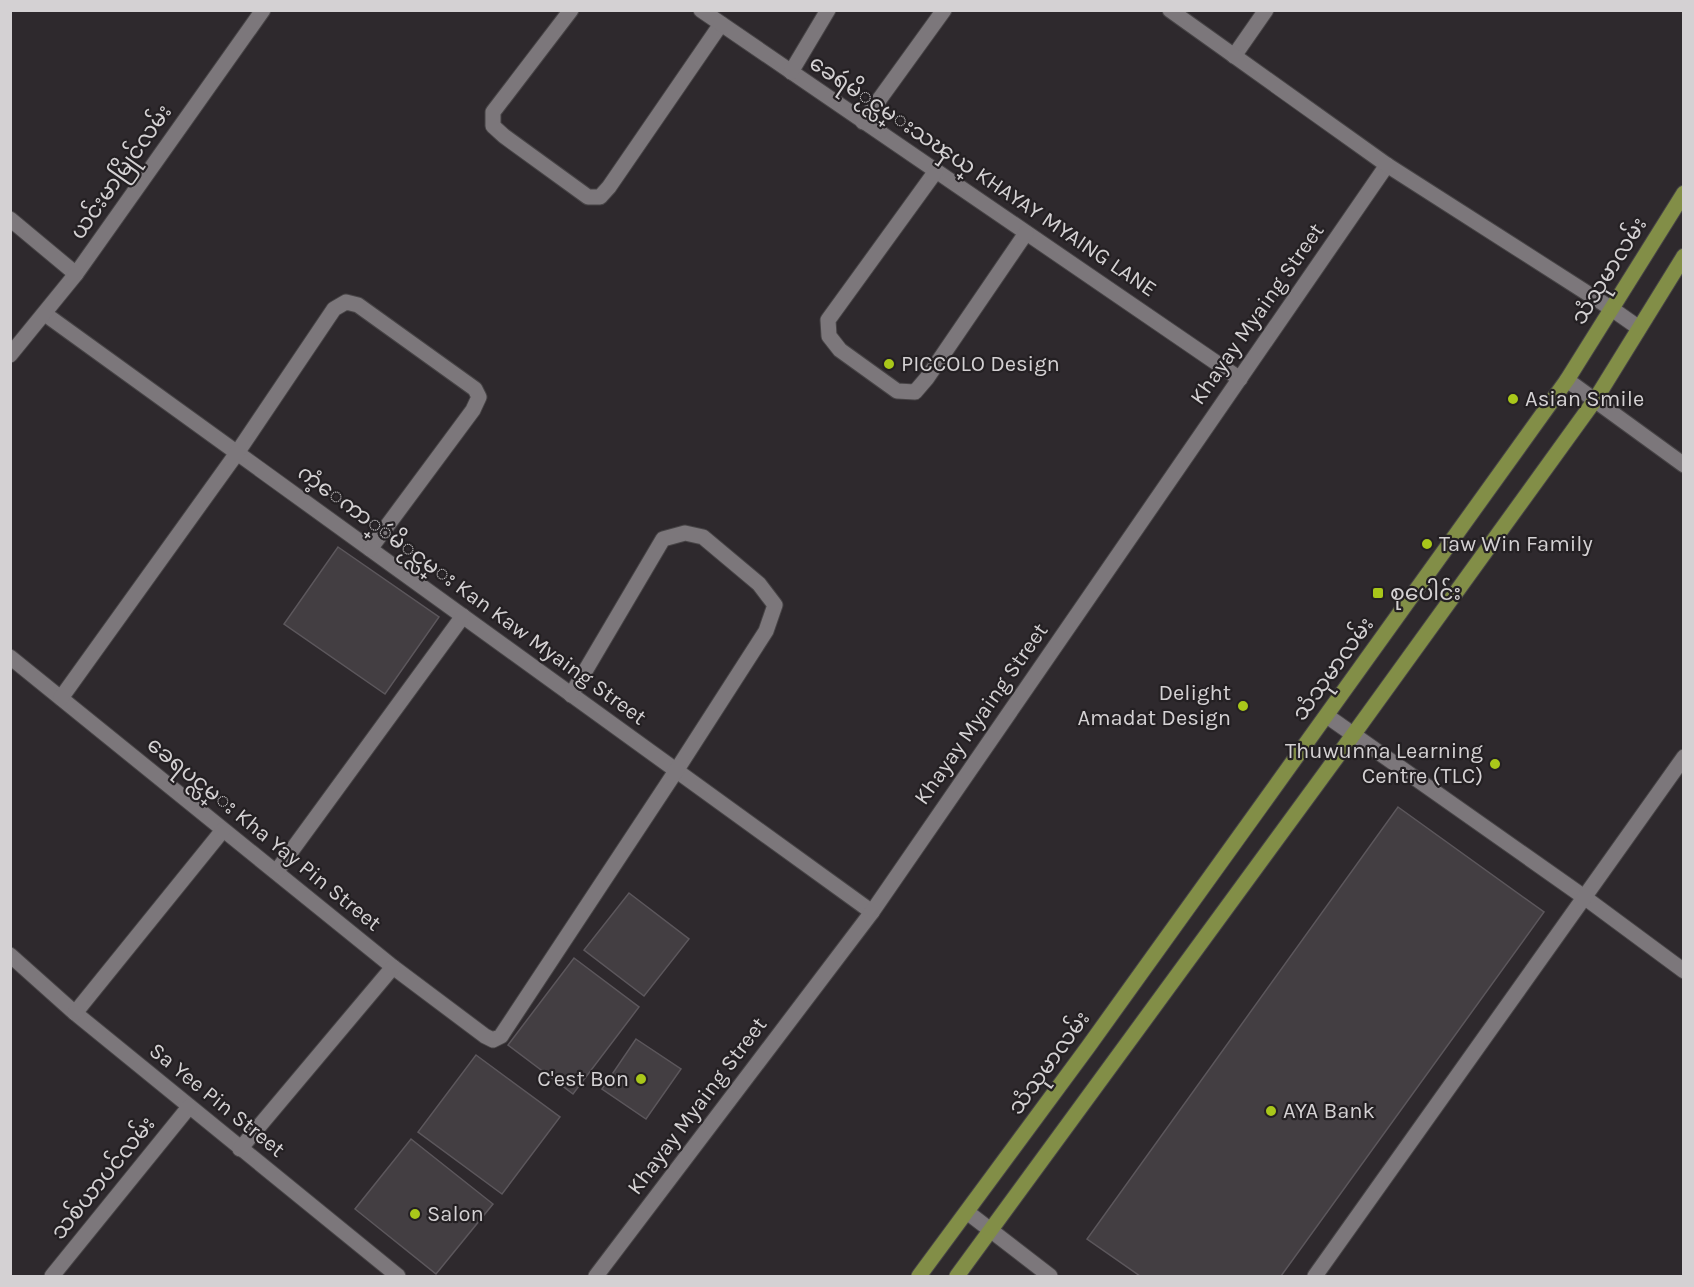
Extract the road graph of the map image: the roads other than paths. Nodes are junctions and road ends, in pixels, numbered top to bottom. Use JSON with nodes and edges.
{"nodes":[{"id":1,"x":263,"y":10,"type":"edge"},
{"id":2,"x":571,"y":10,"type":"edge"},
{"id":3,"x":701,"y":10,"type":"edge"},
{"id":4,"x":828,"y":10,"type":"edge"},
{"id":5,"x":944,"y":10,"type":"edge"},
{"id":6,"x":1170,"y":10,"type":"edge"},
{"id":7,"x":1266,"y":10,"type":"edge"},
{"id":8,"x":721,"y":24,"type":"junction"},
{"id":9,"x":1234,"y":56,"type":"junction"},
{"id":10,"x":791,"y":72,"type":"junction"},
{"id":11,"x":863,"y":122,"type":"junction"},
{"id":12,"x":1387,"y":165,"type":"junction"},
{"id":13,"x":936,"y":171,"type":"junction"},
{"id":14,"x":1683,"y":193,"type":"edge"},
{"id":15,"x":10,"y":219,"type":"edge"},
{"id":16,"x":1026,"y":233,"type":"junction"},
{"id":17,"x":1683,"y":256,"type":"edge"},
{"id":18,"x":76,"y":274,"type":"junction"},
{"id":19,"x":1612,"y":309,"type":"junction"},
{"id":20,"x":45,"y":314,"type":"junction"},
{"id":21,"x":1639,"y":328,"type":"junction"},
{"id":22,"x":10,"y":356,"type":"edge"},
{"id":23,"x":1240,"y":379,"type":"junction"},
{"id":24,"x":1567,"y":380,"type":"junction"},
{"id":25,"x":1595,"y":400,"type":"junction"},
{"id":26,"x":237,"y":453,"type":"junction"},
{"id":27,"x":1683,"y":465,"type":"edge"},
{"id":28,"x":370,"y":549,"type":"junction"},
{"id":29,"x":463,"y":616,"type":"junction"},
{"id":30,"x":10,"y":657,"type":"edge"},
{"id":31,"x":571,"y":694,"type":"junction"},
{"id":32,"x":61,"y":698,"type":"junction"},
{"id":33,"x":1327,"y":716,"type":"junction"},
{"id":34,"x":1353,"y":735,"type":"junction"},
{"id":35,"x":1683,"y":757,"type":"edge"},
{"id":36,"x":676,"y":771,"type":"junction"},
{"id":37,"x":223,"y":830,"type":"junction"},
{"id":38,"x":276,"y":872,"type":"junction"},
{"id":39,"x":1584,"y":897,"type":"junction"},
{"id":40,"x":872,"y":912,"type":"junction"},
{"id":41,"x":10,"y":955,"type":"edge"},
{"id":42,"x":393,"y":967,"type":"junction"},
{"id":43,"x":1683,"y":972,"type":"edge"},
{"id":44,"x":75,"y":1013,"type":"junction"},
{"id":45,"x":189,"y":1107,"type":"junction"},
{"id":46,"x":240,"y":1149,"type":"junction"},
{"id":47,"x":967,"y":1212,"type":"junction"},
{"id":48,"x":989,"y":1231,"type":"junction"},
{"id":49,"x":52,"y":1276,"type":"edge"},
{"id":50,"x":398,"y":1276,"type":"edge"},
{"id":51,"x":596,"y":1276,"type":"edge"},
{"id":52,"x":919,"y":1276,"type":"edge"},
{"id":53,"x":957,"y":1276,"type":"edge"},
{"id":54,"x":1050,"y":1276,"type":"edge"},
{"id":55,"x":1315,"y":1276,"type":"edge"}],
"edges":[{"from":1,"to":18,"type":"street","name":"ယင်းမာမြိုင်လမ်း"},
{"from":2,"to":8,"type":"street"},
{"from":3,"to":8,"type":"street","name":"ခေရဴမိႂင္လမ္းသၾယ္ KHAYAY MYAING LANE"},
{"from":4,"to":10,"type":"street"},
{"from":5,"to":11,"type":"street"},
{"from":6,"to":9,"type":"street"},
{"from":7,"to":9,"type":"street"},
{"from":8,"to":10,"type":"street","name":"ခေရဴမိႂင္လမ္းသၾယ္ KHAYAY MYAING LANE"},
{"from":9,"to":12,"type":"street"},
{"from":10,"to":11,"type":"street","name":"ခေရဴမိႂင္လမ္းသၾယ္ KHAYAY MYAING LANE"},
{"from":11,"to":13,"type":"street","name":"ခေရဴမိႂင္လမ္းသၾယ္ KHAYAY MYAING LANE"},
{"from":12,"to":19,"type":"street"},
{"from":12,"to":23,"type":"street","name":"Khayay Myaing Street"},
{"from":13,"to":16,"type":"street","name":"ခေရဴမိႂင္လမ္းသၾယ္ KHAYAY MYAING LANE"},
{"from":13,"to":16,"type":"street"},
{"from":14,"to":19,"type":"main road","name":"သံသုမာလမ်း"},
{"from":15,"to":18,"type":"street"},
{"from":16,"to":23,"type":"street","name":"ခေရဴမိႂင္လမ္းသၾယ္ KHAYAY MYAING LANE"},
{"from":17,"to":21,"type":"main road"},
{"from":18,"to":20,"type":"street","name":"ယင်းမာမြိုင်လမ်း"},
{"from":19,"to":21,"type":"street"},
{"from":19,"to":24,"type":"main road","name":"သံသုမာလမ်း"},
{"from":20,"to":22,"type":"street","name":"ယင်းမာမြိုင်လမ်း"},
{"from":20,"to":26,"type":"street","name":"ကံ့ေကာ္ဴမိႂင္လမ္း Kan Kaw Myaing Street"},
{"from":21,"to":25,"type":"main road"},
{"from":23,"to":40,"type":"street","name":"Khayay Myaing Street"},
{"from":24,"to":25,"type":"street"},
{"from":24,"to":33,"type":"main road","name":"သံသုမာလမ်း"},
{"from":25,"to":27,"type":"street"},
{"from":25,"to":34,"type":"main road"},
{"from":26,"to":28,"type":"street","name":"ကံ့ေကာ္ဴမိႂင္လမ္း Kan Kaw Myaing Street"},
{"from":26,"to":28,"type":"street"},
{"from":26,"to":32,"type":"street"},
{"from":28,"to":29,"type":"street","name":"ကံ့ေကာ္ဴမိႂင္လမ္း Kan Kaw Myaing Street"},
{"from":29,"to":31,"type":"street","name":"ကံ့ေကာ္ဴမိႂင္လမ္း Kan Kaw Myaing Street"},
{"from":29,"to":38,"type":"street"},
{"from":30,"to":32,"type":"street","name":"ခေရပင္လမ္း Kha Yay Pin Street"},
{"from":31,"to":36,"type":"street","name":"ကံ့ေကာ္ဴမိႂင္လမ္း Kan Kaw Myaing Street"},
{"from":31,"to":36,"type":"street"},
{"from":32,"to":37,"type":"street","name":"ခေရပင္လမ္း Kha Yay Pin Street"},
{"from":33,"to":34,"type":"street"},
{"from":33,"to":47,"type":"main road","name":"သံသုမာလမ်း"},
{"from":34,"to":39,"type":"street"},
{"from":34,"to":48,"type":"main road"},
{"from":35,"to":39,"type":"street"},
{"from":36,"to":40,"type":"street","name":"ကံ့ေကာ္ဴမိႂင္လမ္း Kan Kaw Myaing Street"},
{"from":36,"to":42,"type":"street","name":"ခေရပင္လမ္း Kha Yay Pin Street"},
{"from":37,"to":38,"type":"street","name":"ခေရပင္လမ္း Kha Yay Pin Street"},
{"from":37,"to":44,"type":"street"},
{"from":38,"to":42,"type":"street","name":"ခေရပင္လမ္း Kha Yay Pin Street"},
{"from":39,"to":43,"type":"street"},
{"from":39,"to":55,"type":"street"},
{"from":40,"to":51,"type":"street","name":"Khayay Myaing Street"},
{"from":41,"to":44,"type":"street","name":"Sa Yee Pin Street"},
{"from":42,"to":46,"type":"street"},
{"from":44,"to":45,"type":"street","name":"Sa Yee Pin Street"},
{"from":45,"to":46,"type":"street","name":"Sa Yee Pin Street"},
{"from":45,"to":49,"type":"street","name":"သစ်ယာပင်လမ်း"},
{"from":46,"to":50,"type":"street","name":"Sa Yee Pin Street"},
{"from":47,"to":48,"type":"street"},
{"from":47,"to":52,"type":"main road","name":"သံသုမာလမ်း"},
{"from":48,"to":53,"type":"main road"},
{"from":48,"to":54,"type":"street"}]}
